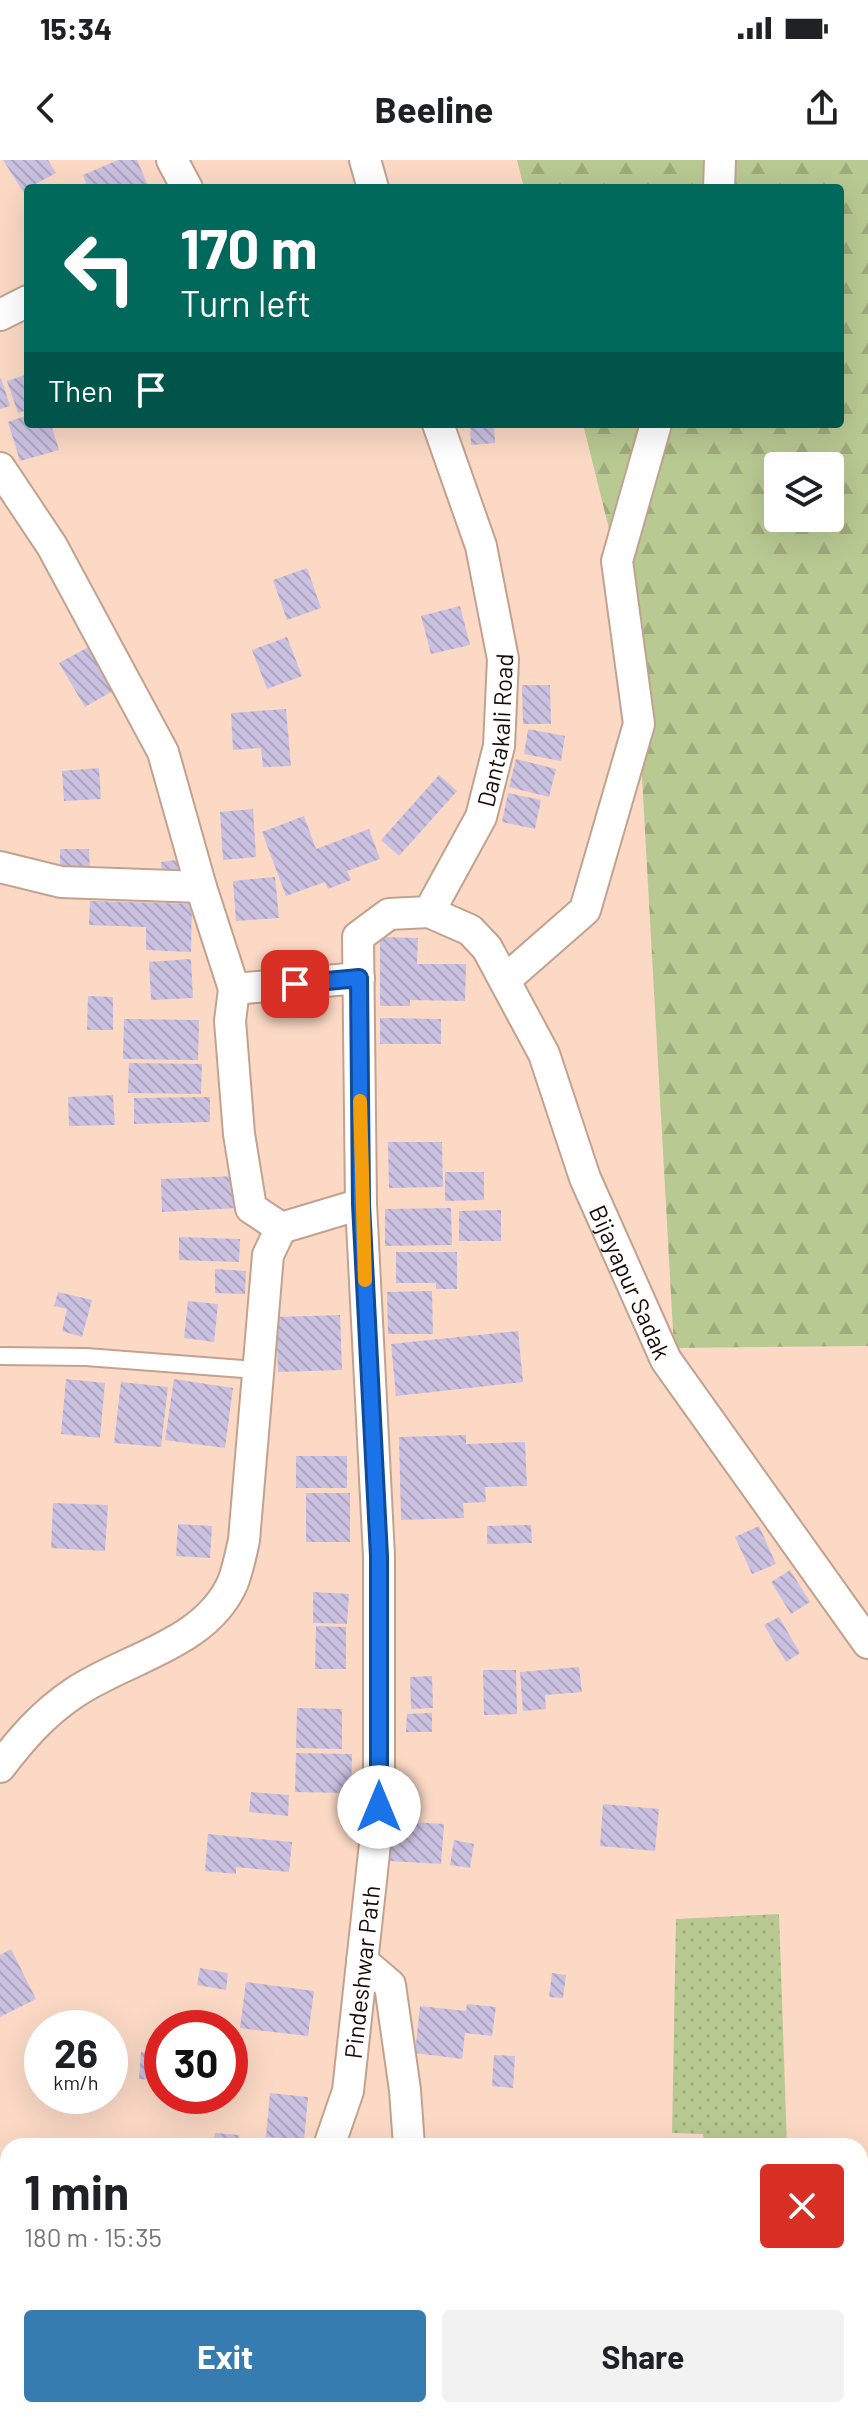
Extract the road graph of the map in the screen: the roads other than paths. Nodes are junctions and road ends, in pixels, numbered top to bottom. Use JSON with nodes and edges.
{"nodes":[{"id":1,"x":172,"y":160,"type":"edge"},
{"id":2,"x":365,"y":160,"type":"edge"},
{"id":3,"x":720,"y":160,"type":"edge"},
{"id":4,"x":185,"y":184,"type":"edge"},
{"id":5,"x":372,"y":184,"type":"edge"},
{"id":6,"x":719,"y":184,"type":"edge"},
{"id":7,"x":24,"y":303,"type":"edge"},
{"id":8,"x":0,"y":315,"type":"edge"},
{"id":9,"x":439,"y":428,"type":"edge"},
{"id":10,"x":655,"y":428,"type":"edge"},
{"id":11,"x":0,"y":468,"type":"edge"},
{"id":12,"x":0,"y":867,"type":"edge"},
{"id":13,"x":201,"y":887,"type":"junction"},
{"id":14,"x":429,"y":912,"type":"junction"},
{"id":15,"x":359,"y":978,"type":"junction"},
{"id":16,"x":505,"y":980,"type":"junction"},
{"id":17,"x":234,"y":989,"type":"junction"},
{"id":18,"x":361,"y":1204,"type":"junction"},
{"id":19,"x":281,"y":1228,"type":"junction"},
{"id":20,"x":0,"y":1356,"type":"edge"},
{"id":21,"x":257,"y":1370,"type":"junction"},
{"id":22,"x":868,"y":1643,"type":"edge"},
{"id":23,"x":0,"y":1767,"type":"edge"},
{"id":24,"x":362,"y":1961,"type":"junction"},
{"id":25,"x":332,"y":2138,"type":"edge"},
{"id":26,"x":408,"y":2138,"type":"edge"}],
"edges":[{"from":1,"to":4,"type":"street"},
{"from":2,"to":5,"type":"street"},
{"from":3,"to":6,"type":"street"},
{"from":7,"to":8,"type":"street"},
{"from":9,"to":14,"type":"street","name":"Dantakali Road"},
{"from":10,"to":16,"type":"street"},
{"from":11,"to":13,"type":"street"},
{"from":12,"to":13,"type":"street"},
{"from":13,"to":17,"type":"street"},
{"from":14,"to":15,"type":"street"},
{"from":14,"to":16,"type":"street","name":"Bijayapur Sadak"},
{"from":15,"to":17,"type":"street"},
{"from":15,"to":18,"type":"street","name":"Pindeshwar Path"},
{"from":16,"to":22,"type":"street","name":"Bijayapur Sadak"},
{"from":17,"to":19,"type":"street"},
{"from":18,"to":19,"type":"street"},
{"from":18,"to":24,"type":"street","name":"Pindeshwar Path"},
{"from":19,"to":21,"type":"street"},
{"from":20,"to":21,"type":"lane"},
{"from":21,"to":23,"type":"street"},
{"from":24,"to":25,"type":"street","name":"Pindeshwar Path"},
{"from":24,"to":26,"type":"street"}]}
